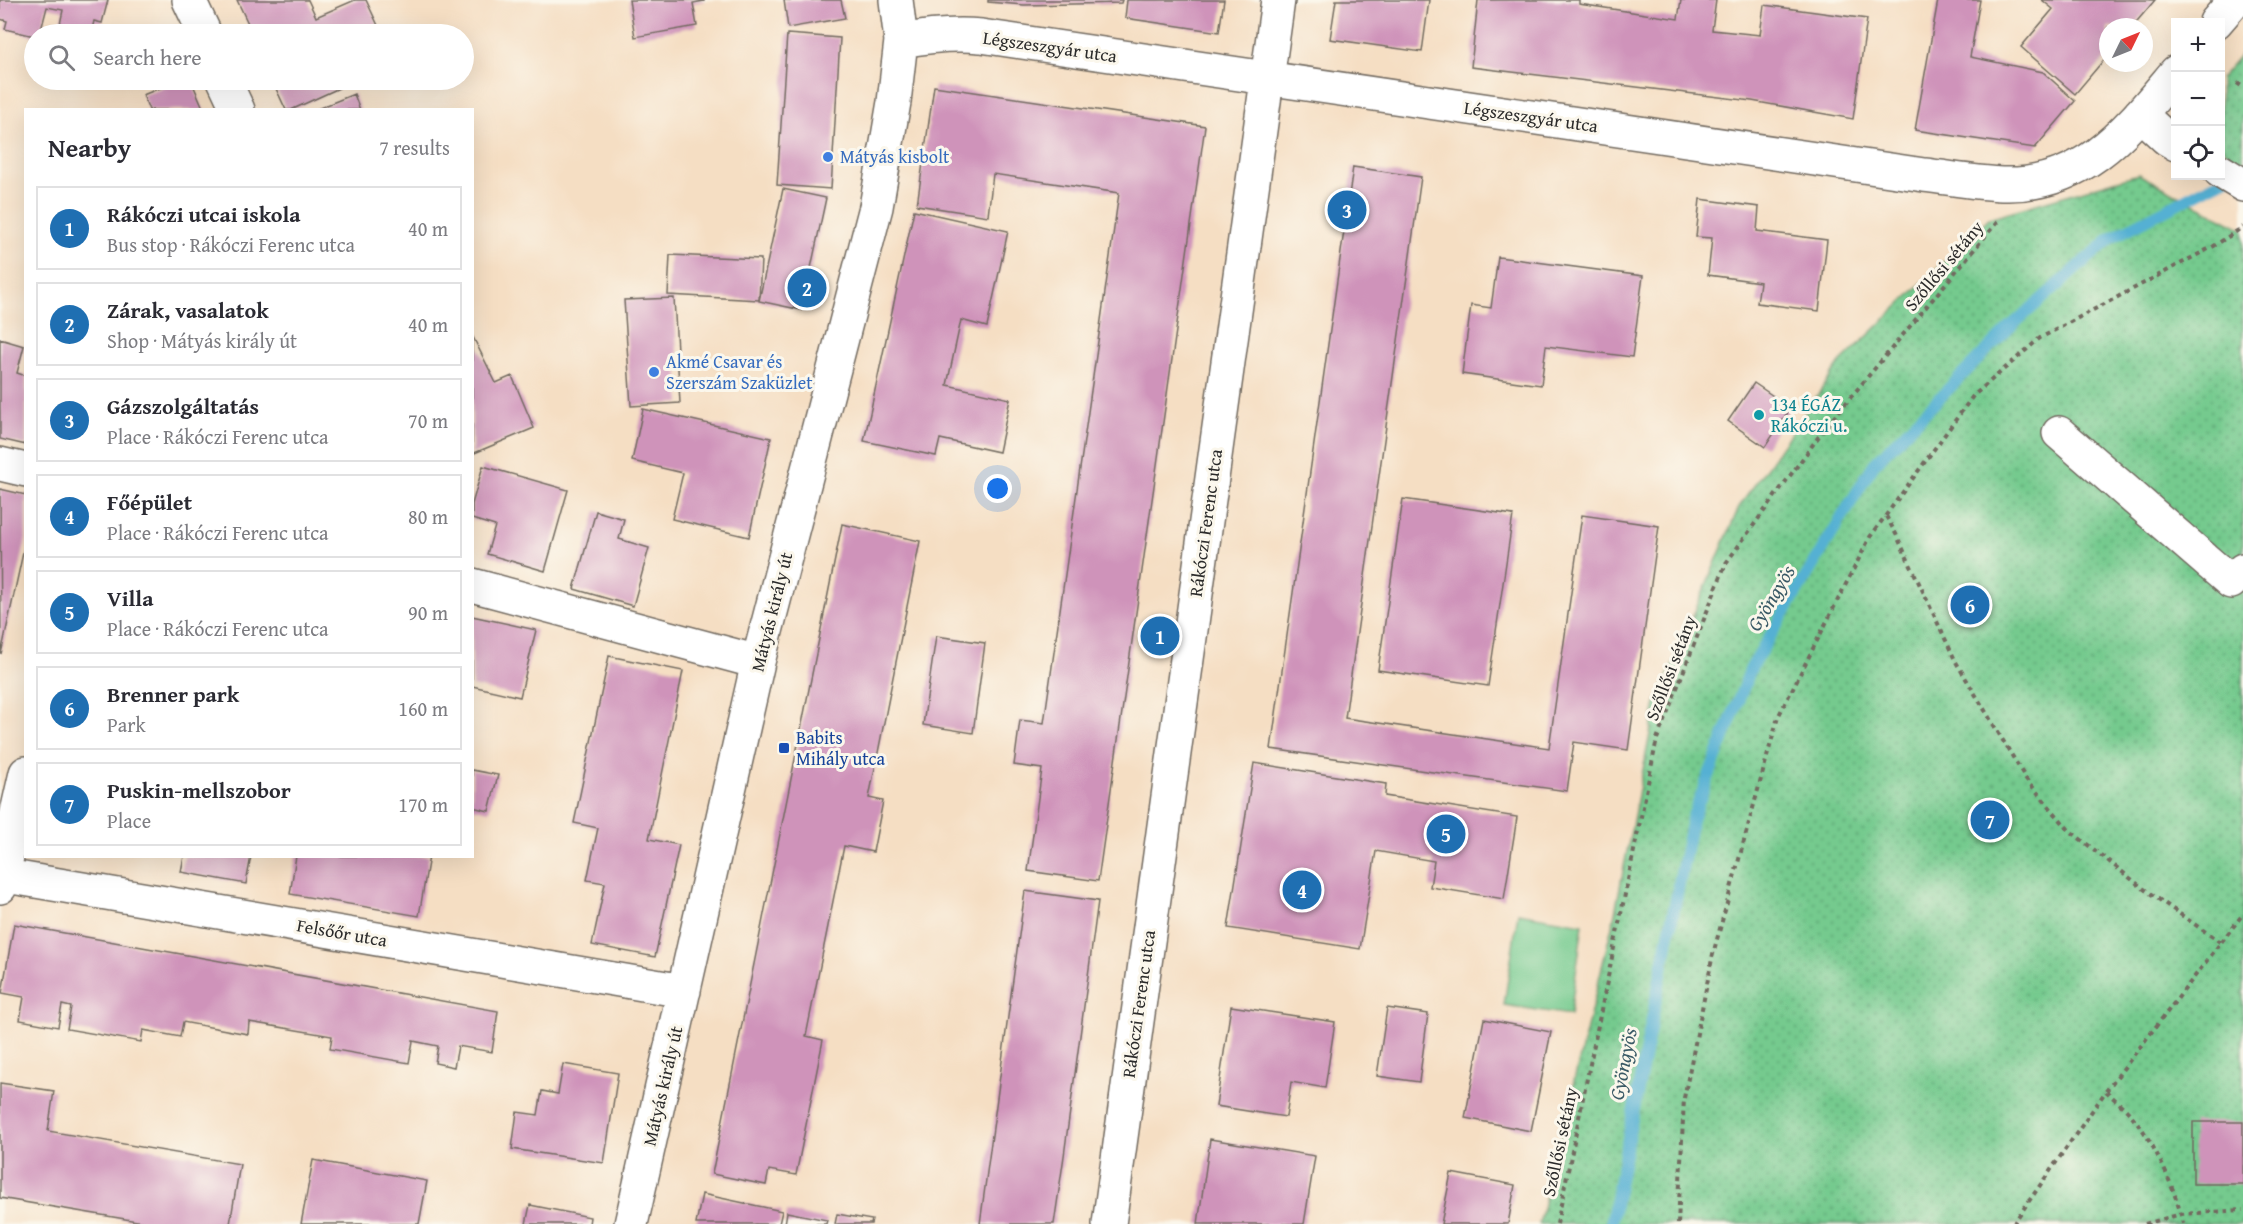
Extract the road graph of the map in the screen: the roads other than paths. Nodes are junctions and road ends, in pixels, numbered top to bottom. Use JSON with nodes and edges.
{"nodes":[{"id":1,"x":189,"y":0,"type":"edge"},
{"id":2,"x":896,"y":0,"type":"edge"},
{"id":3,"x":1278,"y":0,"type":"edge"},
{"id":4,"x":2235,"y":0,"type":"edge"},
{"id":5,"x":2219,"y":18,"type":"edge"},
{"id":6,"x":200,"y":24,"type":"edge"},
{"id":7,"x":901,"y":40,"type":"junction"},
{"id":8,"x":2171,"y":77,"type":"edge"},
{"id":9,"x":1267,"y":78,"type":"junction"},
{"id":10,"x":229,"y":90,"type":"edge"},
{"id":11,"x":237,"y":108,"type":"edge"},
{"id":12,"x":2140,"y":114,"type":"junction"},
{"id":13,"x":2171,"y":141,"type":"edge"},
{"id":14,"x":2225,"y":174,"type":"edge"},
{"id":15,"x":2243,"y":185,"type":"edge"},
{"id":16,"x":2059,"y":433,"type":"dead end"},
{"id":17,"x":0,"y":464,"type":"edge"},
{"id":18,"x":24,"y":470,"type":"edge"},
{"id":19,"x":2243,"y":570,"type":"edge"},
{"id":20,"x":474,"y":586,"type":"edge"},
{"id":21,"x":758,"y":662,"type":"junction"},
{"id":22,"x":24,"y":781,"type":"edge"},
{"id":23,"x":1,"y":879,"type":"edge"},
{"id":24,"x":684,"y":991,"type":"junction"},
{"id":25,"x":632,"y":1224,"type":"edge"},
{"id":26,"x":1109,"y":1224,"type":"edge"}],
"edges":[{"from":1,"to":6,"type":"street"},
{"from":2,"to":7,"type":"street","name":"Mátyás király út"},
{"from":3,"to":9,"type":"street","name":"Rákóczi Ferenc utca"},
{"from":4,"to":5,"type":"street"},
{"from":7,"to":9,"type":"street","name":"Légszeszgyár utca"},
{"from":7,"to":21,"type":"street","name":"Mátyás király út"},
{"from":8,"to":12,"type":"street","name":"Légszeszgyár utca"},
{"from":9,"to":12,"type":"street","name":"Légszeszgyár utca"},
{"from":9,"to":26,"type":"street","name":"Rákóczi Ferenc utca"},
{"from":10,"to":11,"type":"street"},
{"from":12,"to":13,"type":"street"},
{"from":14,"to":15,"type":"street"},
{"from":16,"to":19,"type":"street"},
{"from":17,"to":18,"type":"street"},
{"from":20,"to":21,"type":"street"},
{"from":21,"to":24,"type":"street","name":"Mátyás király út"},
{"from":22,"to":23,"type":"street"},
{"from":23,"to":24,"type":"street","name":"Felsőőr utca"},
{"from":24,"to":25,"type":"street","name":"Mátyás király út"}]}
